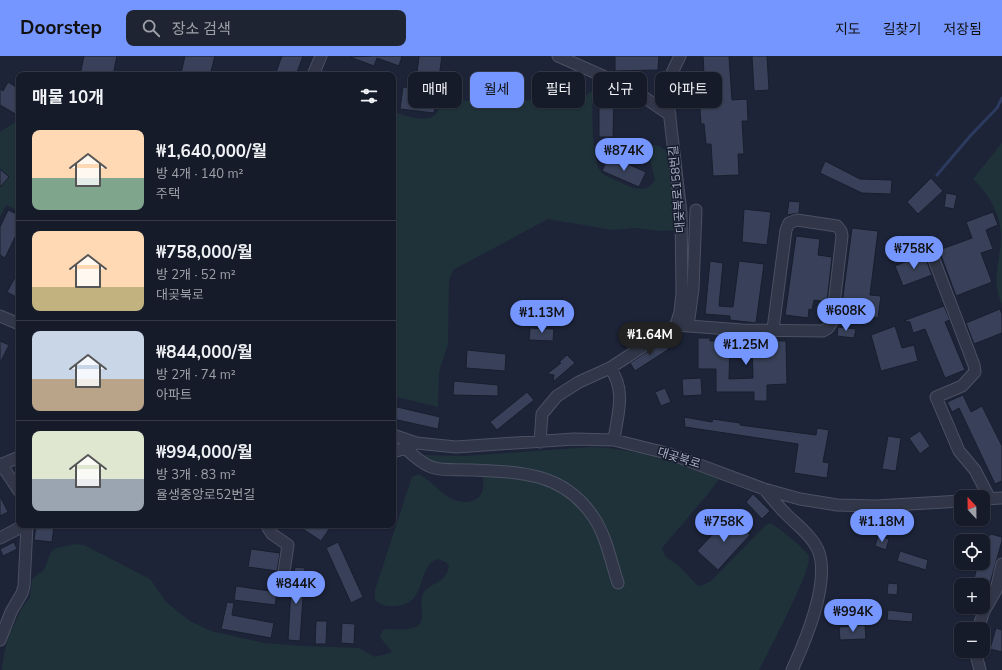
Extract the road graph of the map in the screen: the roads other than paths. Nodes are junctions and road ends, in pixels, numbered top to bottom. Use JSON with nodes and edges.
{"nodes":[{"id":1,"x":321,"y":56,"type":"edge"},
{"id":2,"x":558,"y":56,"type":"edge"},
{"id":3,"x":680,"y":56,"type":"edge"},
{"id":4,"x":314,"y":72,"type":"edge"},
{"id":5,"x":670,"y":115,"type":"junction"},
{"id":6,"x":696,"y":210,"type":"dead end"},
{"id":7,"x":928,"y":244,"type":"dead end"},
{"id":8,"x":0,"y":316,"type":"edge"},
{"id":9,"x":16,"y":323,"type":"edge"},
{"id":10,"x":676,"y":325,"type":"junction"},
{"id":11,"x":688,"y":326,"type":"junction"},
{"id":12,"x":774,"y":329,"type":"junction"},
{"id":13,"x":610,"y":368,"type":"junction"},
{"id":14,"x":396,"y":437,"type":"edge"},
{"id":15,"x":614,"y":440,"type":"junction"},
{"id":16,"x":540,"y":442,"type":"junction"},
{"id":17,"x":411,"y":446,"type":"junction"},
{"id":18,"x":396,"y":451,"type":"edge"},
{"id":19,"x":16,"y":458,"type":"edge"},
{"id":20,"x":1,"y":464,"type":"edge"},
{"id":21,"x":16,"y":486,"type":"edge"},
{"id":22,"x":764,"y":489,"type":"junction"},
{"id":23,"x":984,"y":490,"type":"edge"},
{"id":24,"x":1002,"y":498,"type":"edge"},
{"id":25,"x":990,"y":499,"type":"edge"},
{"id":26,"x":954,"y":501,"type":"edge"},
{"id":27,"x":20,"y":528,"type":"edge"},
{"id":28,"x":26,"y":528,"type":"edge"},
{"id":29,"x":268,"y":528,"type":"edge"},
{"id":30,"x":0,"y":538,"type":"edge"},
{"id":31,"x":1002,"y":564,"type":"edge"},
{"id":32,"x":283,"y":578,"type":"dead end"},
{"id":33,"x":618,"y":583,"type":"dead end"},
{"id":34,"x":980,"y":622,"type":"edge"},
{"id":35,"x":0,"y":640,"type":"edge"},
{"id":36,"x":977,"y":658,"type":"edge"},
{"id":37,"x":792,"y":670,"type":"edge"},
{"id":38,"x":980,"y":670,"type":"edge"}],
"edges":[{"from":1,"to":4,"type":"street"},
{"from":2,"to":5,"type":"street"},
{"from":3,"to":5,"type":"street","name":"대곶북로158번길"},
{"from":5,"to":10,"type":"street","name":"대곶북로158번길"},
{"from":6,"to":11,"type":"street"},
{"from":7,"to":23,"type":"street"},
{"from":8,"to":9,"type":"street"},
{"from":10,"to":11,"type":"street"},
{"from":10,"to":13,"type":"street"},
{"from":11,"to":12,"type":"street"},
{"from":12,"to":12,"type":"street"},
{"from":13,"to":15,"type":"street"},
{"from":13,"to":16,"type":"street"},
{"from":14,"to":17,"type":"street","name":"대곶북로"},
{"from":15,"to":16,"type":"street","name":"대곶북로"},
{"from":15,"to":22,"type":"street","name":"대곶북로"},
{"from":16,"to":17,"type":"street","name":"대곶북로"},
{"from":17,"to":18,"type":"street"},
{"from":17,"to":33,"type":"street","name":"대곶북로"},
{"from":19,"to":20,"type":"street"},
{"from":20,"to":21,"type":"street"},
{"from":22,"to":26,"type":"street","name":"대곶북로"},
{"from":22,"to":37,"type":"street"},
{"from":24,"to":25,"type":"street"},
{"from":27,"to":30,"type":"street"},
{"from":28,"to":35,"type":"street"},
{"from":29,"to":32,"type":"street"},
{"from":31,"to":34,"type":"street"},
{"from":36,"to":38,"type":"street"}]}
